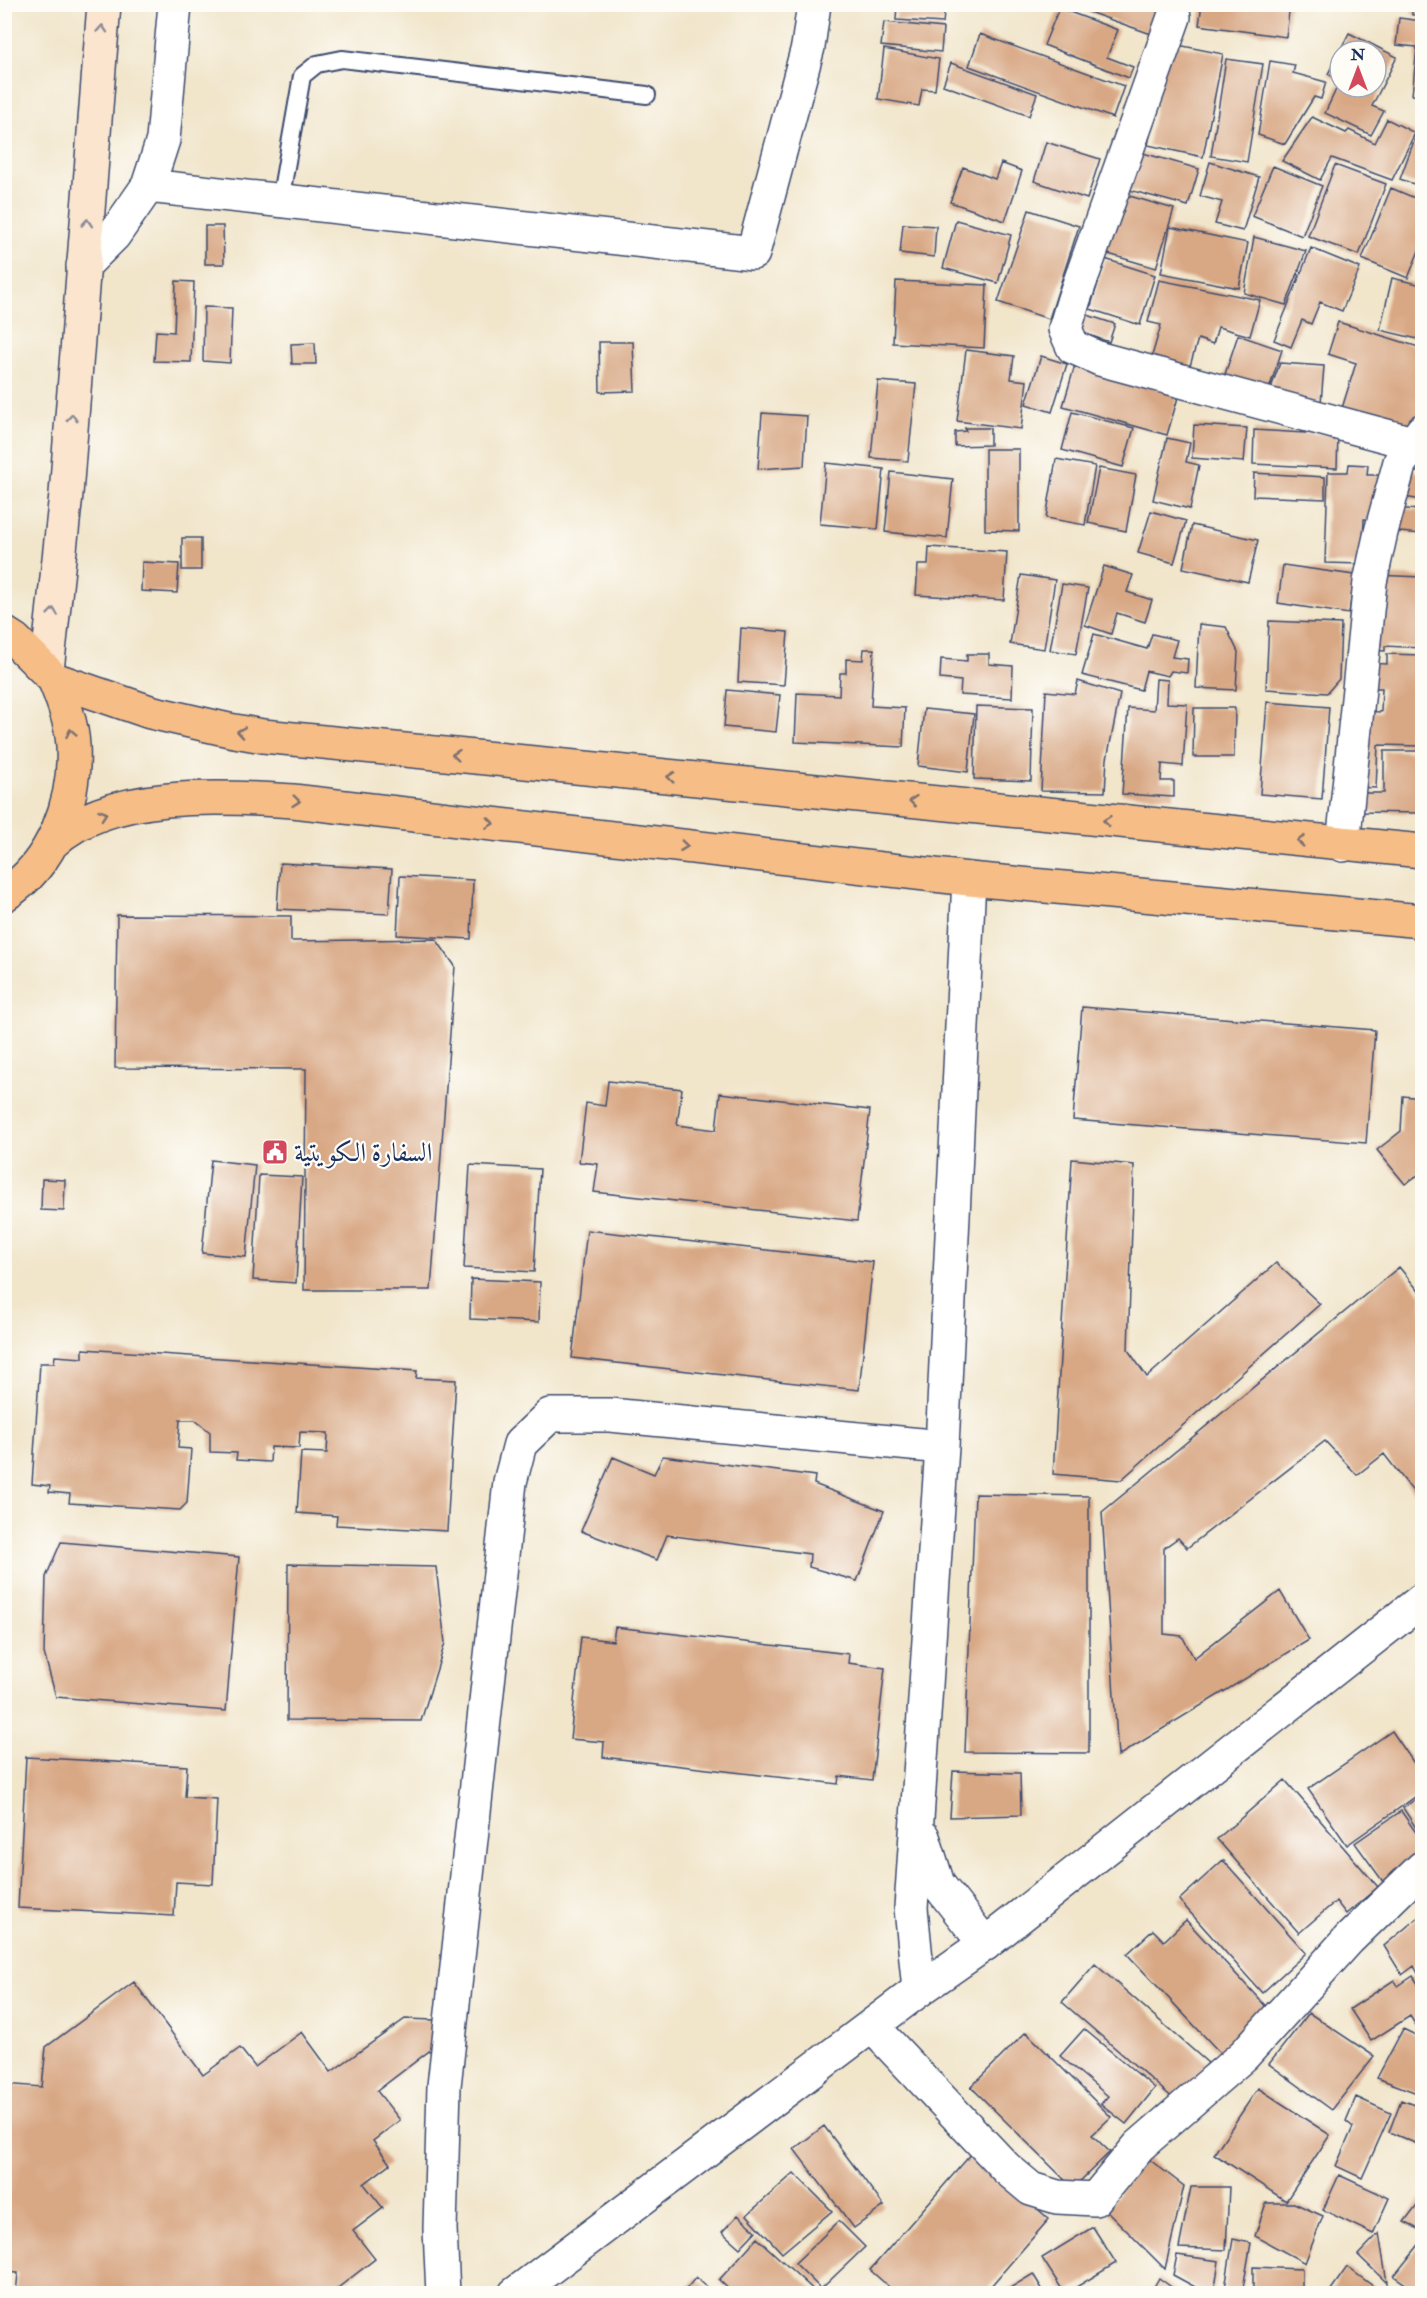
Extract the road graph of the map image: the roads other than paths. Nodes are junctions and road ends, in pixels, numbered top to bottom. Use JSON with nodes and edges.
{"nodes":[{"id":1,"x":104,"y":4,"type":"edge"},
{"id":2,"x":175,"y":4,"type":"edge"},
{"id":3,"x":814,"y":4,"type":"edge"},
{"id":4,"x":1174,"y":18,"type":"dead end"},
{"id":5,"x":647,"y":95,"type":"dead end"},
{"id":6,"x":148,"y":186,"type":"junction"},
{"id":7,"x":280,"y":201,"type":"junction"},
{"id":8,"x":83,"y":266,"type":"junction"},
{"id":9,"x":1419,"y":437,"type":"edge"},
{"id":10,"x":4,"y":633,"type":"edge"},
{"id":11,"x":51,"y":675,"type":"junction"},
{"id":12,"x":52,"y":842,"type":"junction"},
{"id":13,"x":1343,"y":845,"type":"junction"},
{"id":14,"x":1422,"y":851,"type":"edge"},
{"id":15,"x":969,"y":879,"type":"junction"},
{"id":16,"x":4,"y":895,"type":"edge"},
{"id":17,"x":1422,"y":921,"type":"edge"},
{"id":18,"x":942,"y":1447,"type":"junction"},
{"id":19,"x":1422,"y":1600,"type":"edge"},
{"id":20,"x":918,"y":1818,"type":"junction"},
{"id":21,"x":1422,"y":1868,"type":"edge"},
{"id":22,"x":985,"y":1944,"type":"junction"},
{"id":23,"x":919,"y":1990,"type":"junction"},
{"id":24,"x":873,"y":2026,"type":"junction"},
{"id":25,"x":443,"y":2294,"type":"edge"},
{"id":26,"x":515,"y":2294,"type":"edge"}],
"edges":[{"from":8,"to":1,"type":"main road","one_way":true},
{"from":2,"to":6,"type":"street"},
{"from":3,"to":7,"type":"street"},
{"from":4,"to":9,"type":"street"},
{"from":5,"to":7,"type":"lane"},
{"from":6,"to":7,"type":"street"},
{"from":6,"to":8,"type":"street"},
{"from":11,"to":8,"type":"main road","one_way":true},
{"from":9,"to":13,"type":"street"},
{"from":10,"to":11,"type":"main road"},
{"from":12,"to":11,"type":"main road","one_way":true},
{"from":13,"to":11,"type":"main road","one_way":true},
{"from":12,"to":15,"type":"main road","one_way":true},
{"from":12,"to":16,"type":"main road"},
{"from":13,"to":14,"type":"main road"},
{"from":15,"to":17,"type":"main road"},
{"from":15,"to":18,"type":"street"},
{"from":18,"to":20,"type":"street"},
{"from":18,"to":25,"type":"street"},
{"from":19,"to":22,"type":"street"},
{"from":20,"to":22,"type":"street"},
{"from":20,"to":23,"type":"street"},
{"from":21,"to":24,"type":"street"},
{"from":22,"to":23,"type":"street"},
{"from":23,"to":24,"type":"street"},
{"from":24,"to":26,"type":"street"}]}
